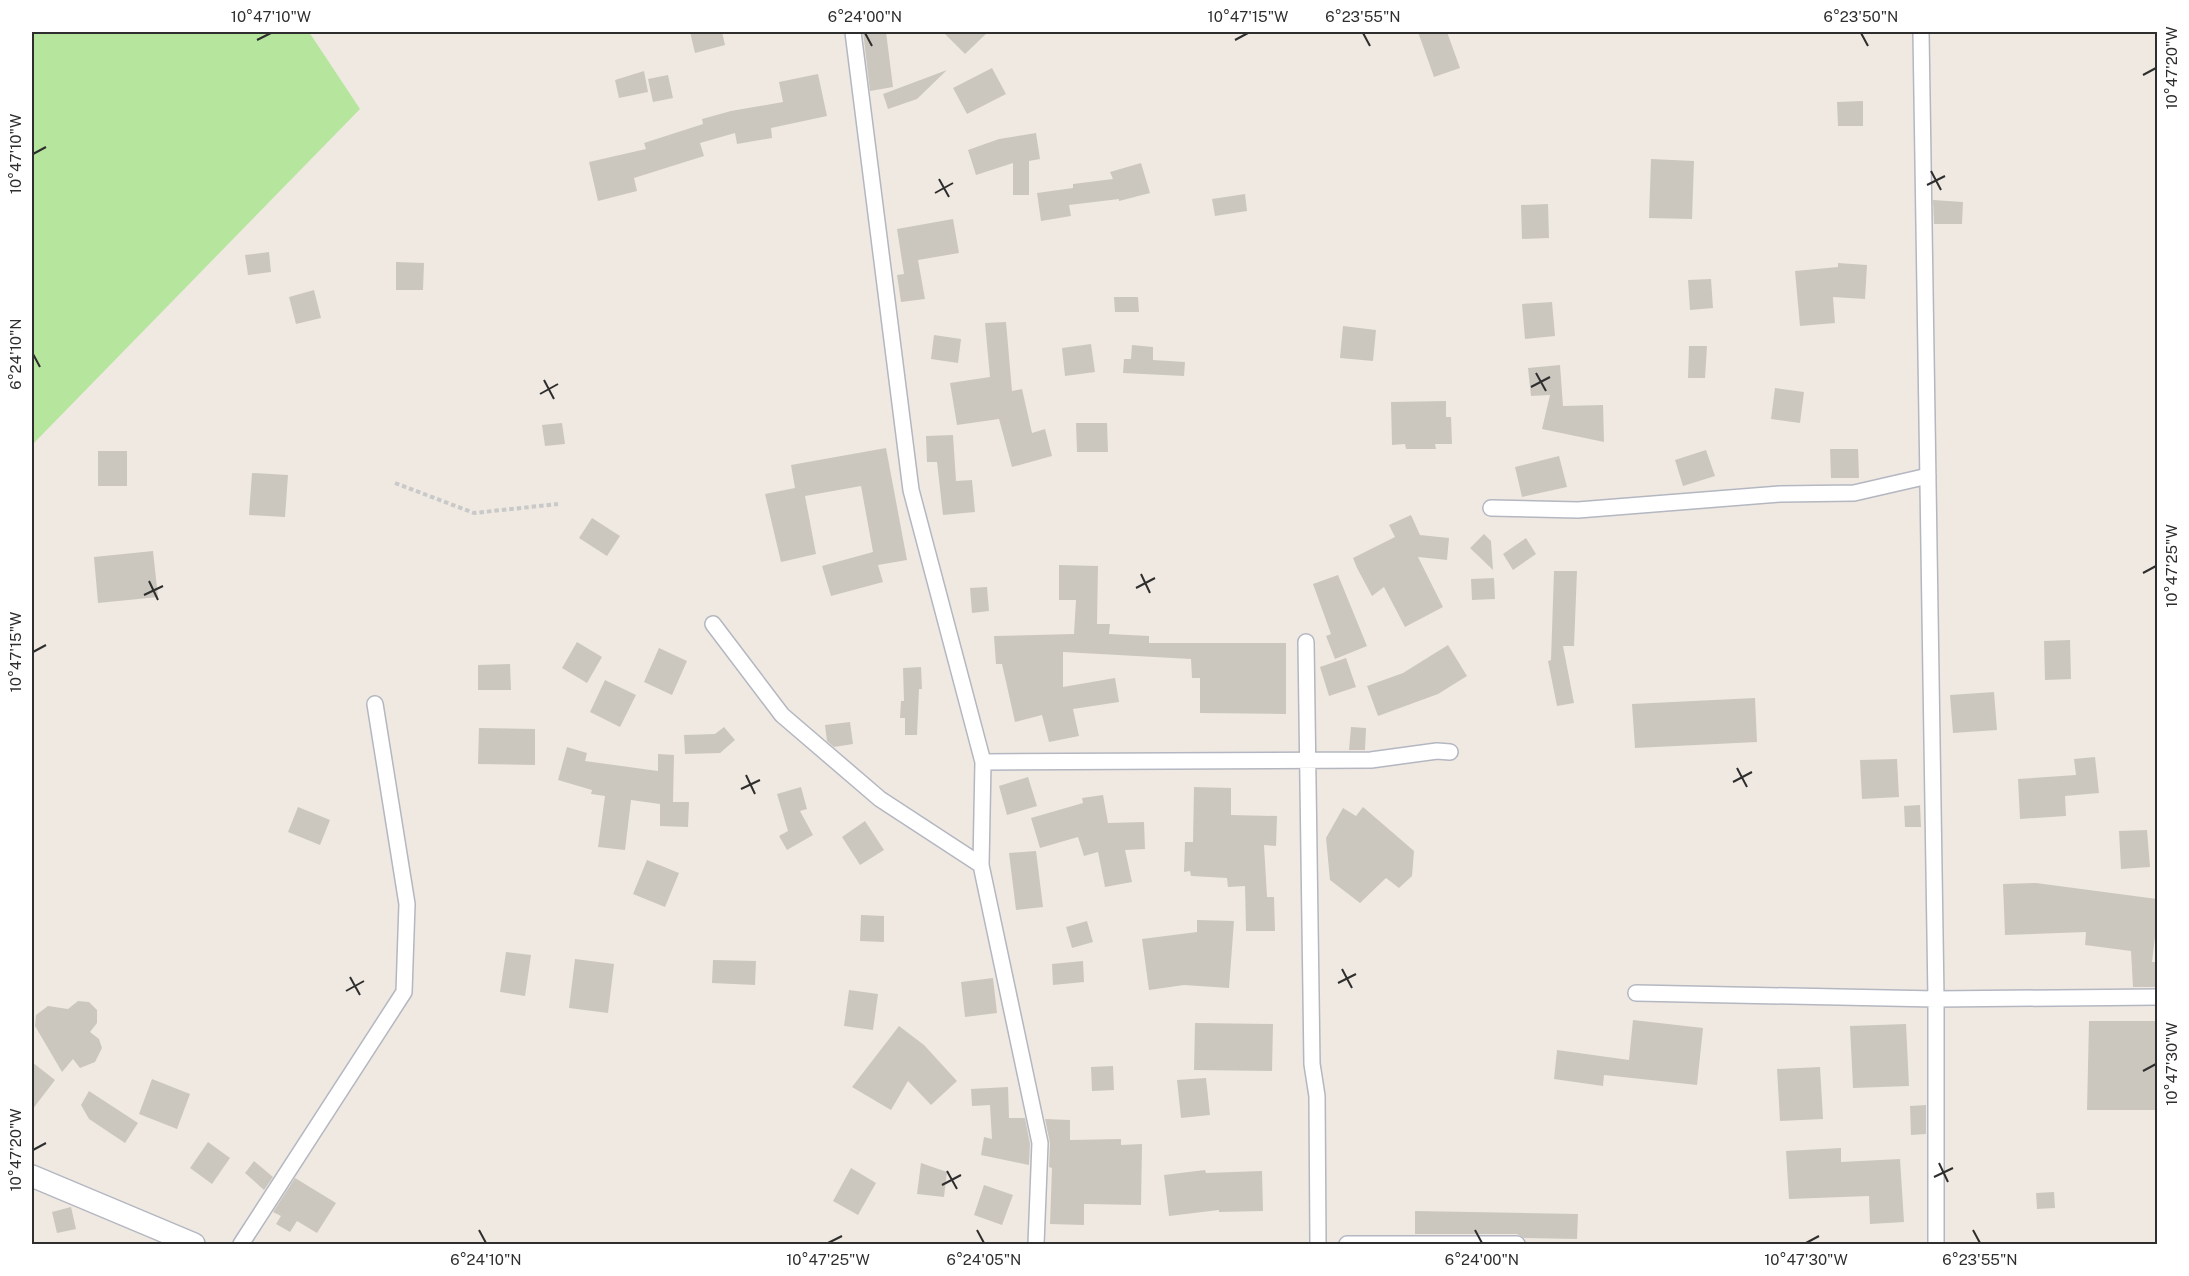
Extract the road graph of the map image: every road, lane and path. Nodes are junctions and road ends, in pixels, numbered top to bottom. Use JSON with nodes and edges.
{"nodes":[{"id":1,"x":853,"y":32,"type":"edge"},
{"id":2,"x":1921,"y":32,"type":"edge"},
{"id":3,"x":1928,"y":476,"type":"junction"},
{"id":4,"x":395,"y":483,"type":"dead end"},
{"id":5,"x":558,"y":504,"type":"dead end"},
{"id":6,"x":1491,"y":508,"type":"dead end"},
{"id":7,"x":713,"y":624,"type":"dead end"},
{"id":8,"x":1306,"y":642,"type":"dead end"},
{"id":9,"x":375,"y":704,"type":"dead end"},
{"id":10,"x":1450,"y":752,"type":"dead end"},
{"id":11,"x":1307,"y":759,"type":"junction"},
{"id":12,"x":983,"y":762,"type":"junction"},
{"id":13,"x":981,"y":865,"type":"junction"},
{"id":14,"x":1636,"y":993,"type":"dead end"},
{"id":15,"x":2157,"y":997,"type":"edge"},
{"id":16,"x":1936,"y":999,"type":"junction"},
{"id":17,"x":32,"y":1176,"type":"edge"},
{"id":18,"x":194,"y":1245,"type":"edge"},
{"id":19,"x":241,"y":1245,"type":"edge"},
{"id":20,"x":1036,"y":1245,"type":"edge"},
{"id":21,"x":1318,"y":1245,"type":"edge"},
{"id":22,"x":1347,"y":1245,"type":"edge"},
{"id":23,"x":1517,"y":1245,"type":"edge"},
{"id":24,"x":1936,"y":1245,"type":"edge"}],
"edges":[{"from":1,"to":12,"type":"street"},
{"from":2,"to":3,"type":"street"},
{"from":3,"to":6,"type":"street"},
{"from":3,"to":16,"type":"street"},
{"from":4,"to":5,"type":"path"},
{"from":7,"to":13,"type":"street"},
{"from":8,"to":11,"type":"street"},
{"from":9,"to":19,"type":"street"},
{"from":10,"to":11,"type":"street"},
{"from":11,"to":12,"type":"street"},
{"from":11,"to":21,"type":"street"},
{"from":12,"to":13,"type":"street"},
{"from":13,"to":20,"type":"street"},
{"from":14,"to":16,"type":"street"},
{"from":15,"to":16,"type":"street"},
{"from":16,"to":24,"type":"street"},
{"from":17,"to":18,"type":"street"},
{"from":22,"to":23,"type":"street"}]}
